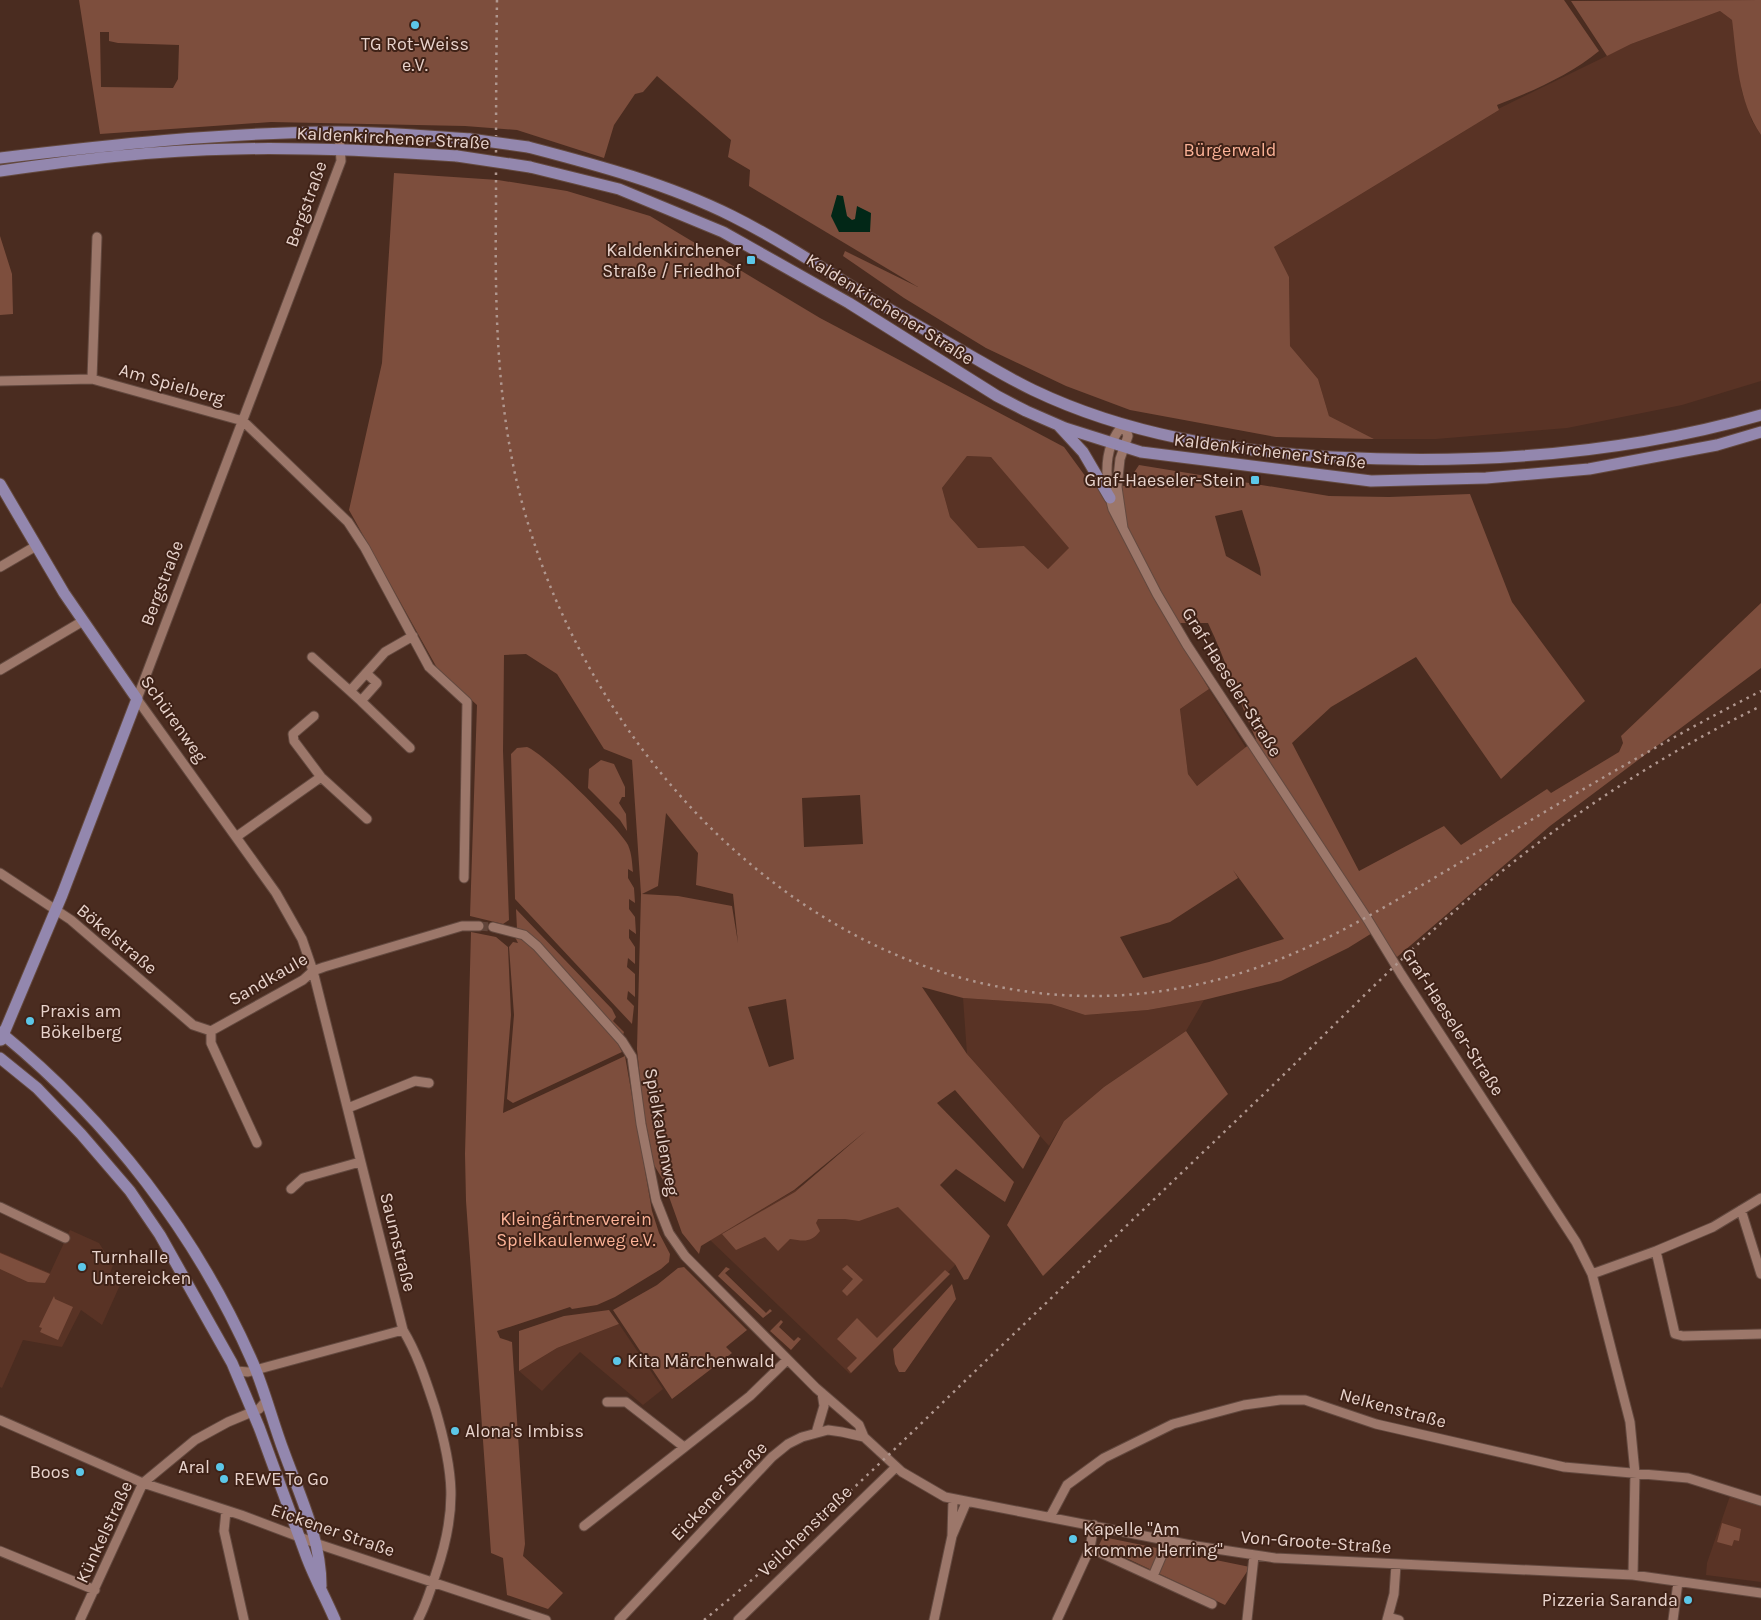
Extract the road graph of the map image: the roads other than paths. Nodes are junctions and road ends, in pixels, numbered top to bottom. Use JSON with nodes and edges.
{"nodes":[{"id":1,"x":339,"y":132,"type":"junction"},
{"id":2,"x":340,"y":150,"type":"junction"},
{"id":3,"x":0,"y":158,"type":"edge"},
{"id":4,"x":0,"y":171,"type":"edge"},
{"id":5,"x":97,"y":237,"type":"dead end"},
{"id":6,"x":92,"y":379,"type":"junction"},
{"id":7,"x":0,"y":381,"type":"edge"},
{"id":8,"x":1761,"y":415,"type":"edge"},
{"id":9,"x":243,"y":421,"type":"junction"},
{"id":10,"x":1124,"y":424,"type":"junction"},
{"id":11,"x":1058,"y":425,"type":"junction"},
{"id":12,"x":1761,"y":432,"type":"edge"},
{"id":13,"x":1111,"y":444,"type":"junction"},
{"id":14,"x":1124,"y":447,"type":"junction"},
{"id":15,"x":0,"y":484,"type":"edge"},
{"id":16,"x":1110,"y":498,"type":"junction"},
{"id":17,"x":1123,"y":528,"type":"junction"},
{"id":18,"x":36,"y":546,"type":"junction"},
{"id":19,"x":0,"y":567,"type":"edge"},
{"id":20,"x":83,"y":621,"type":"junction"},
{"id":21,"x":413,"y":636,"type":"junction"},
{"id":22,"x":312,"y":657,"type":"dead end"},
{"id":23,"x":0,"y":670,"type":"edge"},
{"id":24,"x":366,"y":673,"type":"junction"},
{"id":25,"x":350,"y":691,"type":"junction"},
{"id":26,"x":137,"y":699,"type":"junction"},
{"id":27,"x":361,"y":701,"type":"junction"},
{"id":28,"x":314,"y":716,"type":"dead end"},
{"id":29,"x":410,"y":748,"type":"dead end"},
{"id":30,"x":320,"y":777,"type":"junction"},
{"id":31,"x":367,"y":819,"type":"dead end"},
{"id":32,"x":236,"y":838,"type":"junction"},
{"id":33,"x":0,"y":873,"type":"edge"},
{"id":34,"x":464,"y":878,"type":"dead end"},
{"id":35,"x":55,"y":909,"type":"junction"},
{"id":36,"x":479,"y":926,"type":"tunnel mouth"},
{"id":37,"x":493,"y":927,"type":"tunnel mouth"},
{"id":38,"x":313,"y":971,"type":"junction"},
{"id":39,"x":210,"y":1031,"type":"junction"},
{"id":40,"x":1,"y":1036,"type":"edge"},
{"id":41,"x":0,"y":1058,"type":"edge"},
{"id":42,"x":429,"y":1083,"type":"dead end"},
{"id":43,"x":348,"y":1108,"type":"junction"},
{"id":44,"x":257,"y":1143,"type":"dead end"},
{"id":45,"x":360,"y":1162,"type":"junction"},
{"id":46,"x":290,"y":1189,"type":"dead end"},
{"id":47,"x":1761,"y":1198,"type":"edge"},
{"id":48,"x":0,"y":1207,"type":"edge"},
{"id":49,"x":1741,"y":1210,"type":"junction"},
{"id":50,"x":65,"y":1238,"type":"dead end"},
{"id":51,"x":1656,"y":1251,"type":"junction"},
{"id":52,"x":1592,"y":1274,"type":"junction"},
{"id":53,"x":1761,"y":1274,"type":"edge"},
{"id":54,"x":403,"y":1330,"type":"junction"},
{"id":55,"x":1761,"y":1334,"type":"edge"},
{"id":56,"x":787,"y":1360,"type":"junction"},
{"id":57,"x":256,"y":1370,"type":"junction"},
{"id":58,"x":236,"y":1371,"type":"junction"},
{"id":59,"x":822,"y":1393,"type":"junction"},
{"id":60,"x":266,"y":1401,"type":"junction"},
{"id":61,"x":608,"y":1402,"type":"dead end"},
{"id":62,"x":253,"y":1411,"type":"junction"},
{"id":63,"x":0,"y":1420,"type":"edge"},
{"id":64,"x":816,"y":1433,"type":"junction"},
{"id":65,"x":864,"y":1437,"type":"junction"},
{"id":66,"x":684,"y":1447,"type":"junction"},
{"id":67,"x":896,"y":1467,"type":"junction"},
{"id":68,"x":1635,"y":1473,"type":"junction"},
{"id":69,"x":143,"y":1482,"type":"junction"},
{"id":70,"x":953,"y":1500,"type":"junction"},
{"id":71,"x":1761,"y":1500,"type":"edge"},
{"id":72,"x":966,"y":1503,"type":"junction"},
{"id":73,"x":226,"y":1511,"type":"junction"},
{"id":74,"x":1050,"y":1517,"type":"junction"},
{"id":75,"x":1094,"y":1525,"type":"junction"},
{"id":76,"x":584,"y":1526,"type":"dead end"},
{"id":77,"x":298,"y":1536,"type":"junction"},
{"id":78,"x":952,"y":1536,"type":"junction"},
{"id":79,"x":1168,"y":1541,"type":"junction"},
{"id":80,"x":318,"y":1544,"type":"junction"},
{"id":81,"x":1090,"y":1548,"type":"junction"},
{"id":82,"x":0,"y":1551,"type":"edge"},
{"id":83,"x":1254,"y":1556,"type":"junction"},
{"id":84,"x":1396,"y":1565,"type":"junction"},
{"id":85,"x":1633,"y":1575,"type":"junction"},
{"id":86,"x":1153,"y":1576,"type":"junction"},
{"id":87,"x":433,"y":1582,"type":"junction"},
{"id":88,"x":1678,"y":1582,"type":"junction"},
{"id":89,"x":321,"y":1586,"type":"junction"},
{"id":90,"x":95,"y":1590,"type":"junction"},
{"id":91,"x":1761,"y":1593,"type":"edge"},
{"id":92,"x":1212,"y":1604,"type":"dead end"},
{"id":93,"x":1387,"y":1618,"type":"edge"},
{"id":94,"x":80,"y":1620,"type":"edge"},
{"id":95,"x":244,"y":1620,"type":"edge"},
{"id":96,"x":334,"y":1620,"type":"edge"},
{"id":97,"x":418,"y":1620,"type":"edge"},
{"id":98,"x":546,"y":1620,"type":"edge"},
{"id":99,"x":619,"y":1620,"type":"edge"},
{"id":100,"x":738,"y":1620,"type":"edge"},
{"id":101,"x":934,"y":1620,"type":"edge"},
{"id":102,"x":1057,"y":1620,"type":"edge"},
{"id":103,"x":1247,"y":1620,"type":"edge"},
{"id":104,"x":1399,"y":1620,"type":"edge"},
{"id":105,"x":1673,"y":1620,"type":"edge"}],
"edges":[{"from":1,"to":2,"type":"street","name":"Bergstraße"},
{"from":1,"to":3,"type":"main road","name":"Kaldenkirchener Straße"},
{"from":1,"to":10,"type":"main road","name":"Kaldenkirchener Straße","bridge":true},
{"from":2,"to":4,"type":"main road","name":"Kaldenkirchener Straße"},
{"from":2,"to":9,"type":"street","name":"Bergstraße"},
{"from":2,"to":11,"type":"main road","name":"Kaldenkirchener Straße","bridge":true},
{"from":5,"to":6,"type":"street","name":"Am Spielberg"},
{"from":6,"to":7,"type":"street","name":"Am Spielberg"},
{"from":6,"to":9,"type":"street","name":"Am Spielberg"},
{"from":8,"to":10,"type":"main road","name":"Kaldenkirchener Straße"},
{"from":9,"to":21,"type":"street"},
{"from":9,"to":26,"type":"street","name":"Bergstraße"},
{"from":10,"to":13,"type":"street","name":"Graf-Haeseler-Straße"},
{"from":10,"to":14,"type":"street","name":"Graf-Haeseler-Straße"},
{"from":11,"to":13,"type":"main road","name":"Kaldenkirchener Straße"},
{"from":11,"to":16,"type":"main road"},
{"from":12,"to":14,"type":"main road","name":"Kaldenkirchener Straße"},
{"from":13,"to":14,"type":"main road","name":"Kaldenkirchener Straße"},
{"from":13,"to":16,"type":"street","name":"Graf-Haeseler-Straße"},
{"from":14,"to":17,"type":"street","name":"Graf-Haeseler-Straße"},
{"from":15,"to":18,"type":"main road","name":"Schürenweg"},
{"from":16,"to":17,"type":"street","name":"Graf-Haeseler-Straße"},
{"from":17,"to":52,"type":"street","name":"Graf-Haeseler-Straße"},
{"from":18,"to":19,"type":"street"},
{"from":18,"to":20,"type":"main road","name":"Schürenweg"},
{"from":20,"to":23,"type":"street"},
{"from":20,"to":26,"type":"main road","name":"Schürenweg"},
{"from":21,"to":24,"type":"street"},
{"from":21,"to":34,"type":"street"},
{"from":22,"to":25,"type":"street"},
{"from":24,"to":25,"type":"street"},
{"from":24,"to":27,"type":"street"},
{"from":25,"to":27,"type":"street"},
{"from":26,"to":32,"type":"street","name":"Schürenweg"},
{"from":26,"to":35,"type":"main road","name":"Bergstraße"},
{"from":27,"to":29,"type":"street"},
{"from":28,"to":30,"type":"street"},
{"from":30,"to":31,"type":"street"},
{"from":30,"to":32,"type":"street"},
{"from":32,"to":38,"type":"street","name":"Schürenweg"},
{"from":33,"to":35,"type":"street","name":"Bökelstraße"},
{"from":35,"to":39,"type":"street","name":"Bökelstraße"},
{"from":35,"to":40,"type":"main road","name":"Bergstraße"},
{"from":36,"to":38,"type":"street","name":"Sandkaule"},
{"from":37,"to":56,"type":"street","name":"Spielkaulenweg"},
{"from":38,"to":39,"type":"street","name":"Sandkaule"},
{"from":38,"to":43,"type":"street","name":"Saumstraße"},
{"from":39,"to":44,"type":"street"},
{"from":40,"to":57,"type":"main road"},
{"from":41,"to":58,"type":"main road"},
{"from":42,"to":43,"type":"street"},
{"from":43,"to":45,"type":"street","name":"Saumstraße"},
{"from":45,"to":46,"type":"street"},
{"from":45,"to":54,"type":"street","name":"Saumstraße"},
{"from":47,"to":49,"type":"street"},
{"from":48,"to":50,"type":"street"},
{"from":49,"to":51,"type":"street"},
{"from":49,"to":53,"type":"street"},
{"from":51,"to":52,"type":"street"},
{"from":51,"to":55,"type":"street"},
{"from":52,"to":68,"type":"street","name":"Graf-Haeseler-Straße"},
{"from":54,"to":57,"type":"street"},
{"from":54,"to":87,"type":"street","name":"Saumstraße"},
{"from":56,"to":59,"type":"street","name":"Spielkaulenweg"},
{"from":56,"to":66,"type":"street"},
{"from":57,"to":58,"type":"street"},
{"from":57,"to":60,"type":"main road"},
{"from":58,"to":62,"type":"main road"},
{"from":59,"to":64,"type":"street"},
{"from":59,"to":65,"type":"street","name":"Spielkaulenweg"},
{"from":60,"to":62,"type":"street","name":"Künkelstraße"},
{"from":60,"to":80,"type":"main road"},
{"from":61,"to":66,"type":"street"},
{"from":62,"to":69,"type":"street","name":"Künkelstraße"},
{"from":62,"to":77,"type":"main road"},
{"from":63,"to":69,"type":"street","name":"Eickener Straße"},
{"from":64,"to":65,"type":"street","name":"Eickener Straße"},
{"from":64,"to":99,"type":"street","name":"Eickener Straße"},
{"from":65,"to":67,"type":"street","name":"Von-Groote-Straße"},
{"from":66,"to":76,"type":"street"},
{"from":67,"to":70,"type":"street","name":"Von-Groote-Straße"},
{"from":67,"to":100,"type":"street","name":"Veilchenstraße"},
{"from":68,"to":71,"type":"street","name":"Nelkenstraße"},
{"from":68,"to":74,"type":"street","name":"Nelkenstraße"},
{"from":68,"to":85,"type":"street","name":"Graf-Haeseler-Straße"},
{"from":69,"to":73,"type":"street","name":"Eickener Straße"},
{"from":69,"to":90,"type":"street","name":"Künkelstraße"},
{"from":70,"to":72,"type":"street","name":"Von-Groote-Straße"},
{"from":70,"to":78,"type":"street"},
{"from":72,"to":74,"type":"street","name":"Von-Groote-Straße"},
{"from":72,"to":78,"type":"street"},
{"from":73,"to":77,"type":"street","name":"Eickener Straße"},
{"from":73,"to":95,"type":"street"},
{"from":74,"to":75,"type":"street","name":"Von-Groote-Straße"},
{"from":75,"to":79,"type":"street","name":"Von-Groote-Straße"},
{"from":75,"to":81,"type":"street"},
{"from":77,"to":80,"type":"street","name":"Eickener Straße"},
{"from":77,"to":89,"type":"main road"},
{"from":78,"to":101,"type":"street"},
{"from":79,"to":83,"type":"street","name":"Von-Groote-Straße"},
{"from":79,"to":86,"type":"street"},
{"from":80,"to":87,"type":"street","name":"Eickener Straße"},
{"from":80,"to":89,"type":"main road"},
{"from":81,"to":86,"type":"street"},
{"from":81,"to":102,"type":"street"},
{"from":82,"to":90,"type":"street"},
{"from":83,"to":84,"type":"street","name":"Von-Groote-Straße"},
{"from":83,"to":103,"type":"street"},
{"from":84,"to":85,"type":"street","name":"Von-Groote-Straße"},
{"from":84,"to":93,"type":"street"},
{"from":85,"to":88,"type":"street","name":"Von-Groote-Straße"},
{"from":86,"to":92,"type":"street"},
{"from":87,"to":97,"type":"street","name":"Saumstraße"},
{"from":87,"to":98,"type":"street","name":"Eickener Straße"},
{"from":88,"to":91,"type":"street","name":"Von-Groote-Straße"},
{"from":88,"to":105,"type":"street"},
{"from":89,"to":96,"type":"main road"},
{"from":90,"to":94,"type":"street","name":"Künkelstraße"},
{"from":93,"to":104,"type":"street"}]}
